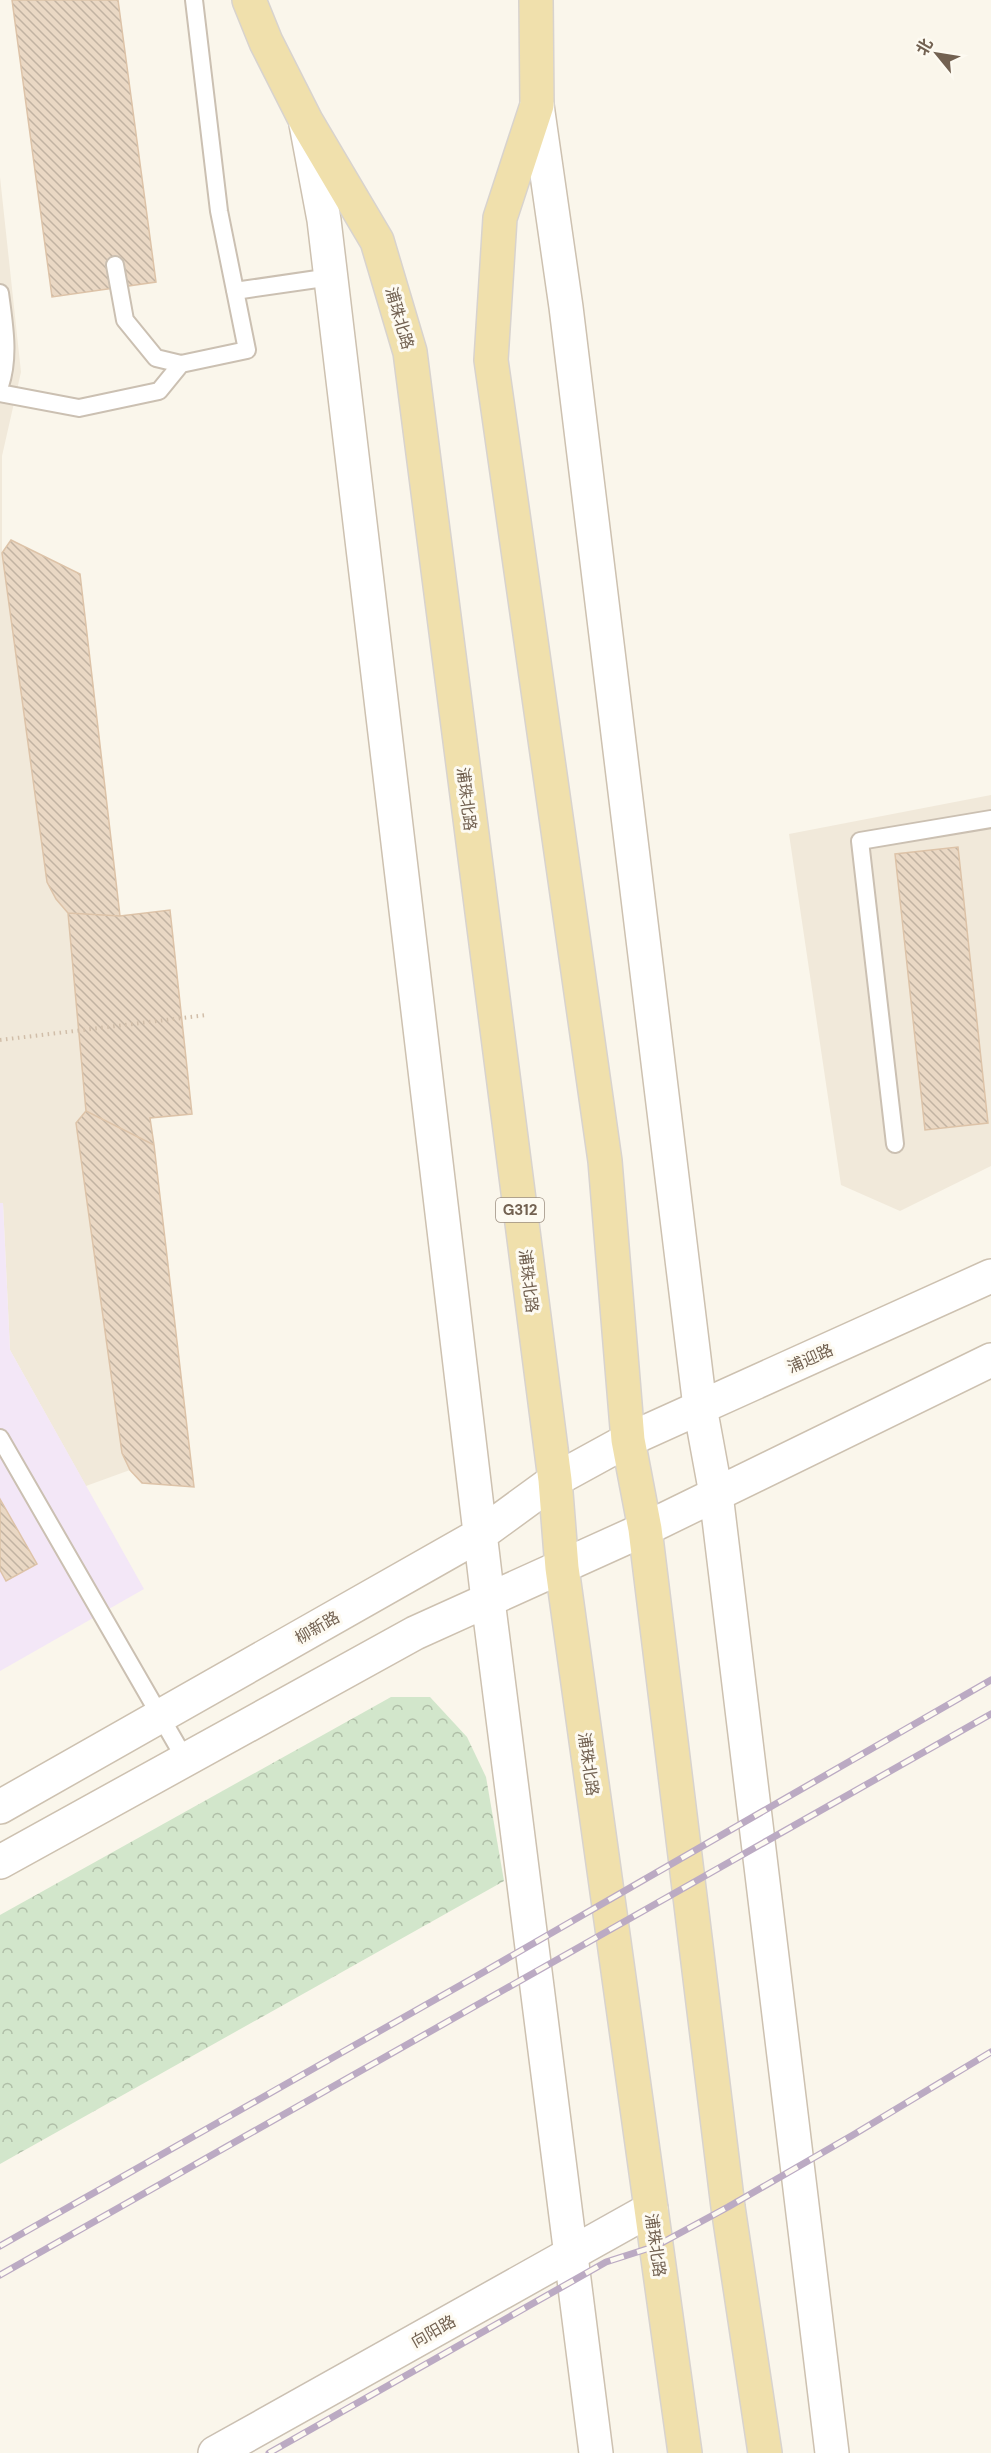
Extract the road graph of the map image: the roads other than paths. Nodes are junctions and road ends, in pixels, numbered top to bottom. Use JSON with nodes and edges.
{"nodes":[{"id":1,"x":194,"y":0,"type":"edge"},
{"id":2,"x":249,"y":0,"type":"edge"},
{"id":3,"x":536,"y":0,"type":"edge"},
{"id":4,"x":537,"y":105,"type":"junction"},
{"id":5,"x":306,"y":122,"type":"junction"},
{"id":6,"x":115,"y":265,"type":"dead end"},
{"id":7,"x":331,"y":277,"type":"junction"},
{"id":8,"x":235,"y":291,"type":"junction"},
{"id":9,"x":0,"y":293,"type":"edge"},
{"id":10,"x":181,"y":364,"type":"junction"},
{"id":11,"x":0,"y":386,"type":"edge"},
{"id":12,"x":0,"y":393,"type":"edge"},
{"id":13,"x":991,"y":819,"type":"edge"},
{"id":14,"x":895,"y":1144,"type":"dead end"},
{"id":15,"x":991,"y":1276,"type":"edge"},
{"id":16,"x":991,"y":1360,"type":"edge"},
{"id":17,"x":700,"y":1407,"type":"junction"},
{"id":18,"x":0,"y":1438,"type":"edge"},
{"id":19,"x":628,"y":1440,"type":"junction"},
{"id":20,"x":555,"y":1480,"type":"junction"},
{"id":21,"x":716,"y":1494,"type":"junction"},
{"id":22,"x":645,"y":1529,"type":"junction"},
{"id":23,"x":481,"y":1533,"type":"junction"},
{"id":24,"x":562,"y":1568,"type":"junction"},
{"id":25,"x":488,"y":1600,"type":"junction"},
{"id":26,"x":161,"y":1715,"type":"junction"},
{"id":27,"x":185,"y":1759,"type":"junction"},
{"id":28,"x":0,"y":1807,"type":"edge"},
{"id":29,"x":0,"y":1862,"type":"edge"},
{"id":30,"x":651,"y":2209,"type":"junction"},
{"id":31,"x":570,"y":2254,"type":"junction"},
{"id":32,"x":215,"y":2453,"type":"edge"},
{"id":33,"x":596,"y":2453,"type":"edge"},
{"id":34,"x":685,"y":2453,"type":"edge"},
{"id":35,"x":765,"y":2453,"type":"edge"},
{"id":36,"x":832,"y":2453,"type":"edge"}],
"edges":[{"from":1,"to":8,"type":"lane"},
{"from":2,"to":5,"type":"main road","name":"浦珠北路","number":"G312"},
{"from":3,"to":4,"type":"main road"},
{"from":4,"to":17,"type":"street"},
{"from":4,"to":19,"type":"main road"},
{"from":5,"to":7,"type":"street"},
{"from":5,"to":20,"type":"main road","name":"浦珠北路","number":"G312"},
{"from":6,"to":10,"type":"lane"},
{"from":7,"to":8,"type":"lane"},
{"from":7,"to":23,"type":"street"},
{"from":8,"to":10,"type":"lane"},
{"from":9,"to":11,"type":"lane"},
{"from":10,"to":12,"type":"lane"},
{"from":13,"to":14,"type":"lane"},
{"from":15,"to":17,"type":"street","name":"浦迎路"},
{"from":16,"to":21,"type":"street"},
{"from":17,"to":19,"type":"street","name":"浦迎路"},
{"from":17,"to":21,"type":"street"},
{"from":18,"to":26,"type":"lane"},
{"from":19,"to":20,"type":"street","name":"柳新路"},
{"from":19,"to":22,"type":"main road"},
{"from":20,"to":23,"type":"street","name":"柳新路"},
{"from":20,"to":24,"type":"main road","name":"浦珠北路","number":"G312"},
{"from":21,"to":22,"type":"street"},
{"from":21,"to":36,"type":"street"},
{"from":22,"to":24,"type":"street"},
{"from":22,"to":35,"type":"main road"},
{"from":23,"to":25,"type":"street"},
{"from":23,"to":26,"type":"street","name":"柳新路"},
{"from":24,"to":25,"type":"street"},
{"from":24,"to":30,"type":"main road","name":"浦珠北路","number":"G312"},
{"from":25,"to":27,"type":"street"},
{"from":25,"to":31,"type":"street"},
{"from":26,"to":27,"type":"lane"},
{"from":26,"to":28,"type":"street","name":"柳新路"},
{"from":27,"to":29,"type":"street"},
{"from":30,"to":31,"type":"street","name":"向阳路"},
{"from":30,"to":34,"type":"main road","name":"浦珠北路","number":"G312"},
{"from":31,"to":32,"type":"street","name":"向阳路"},
{"from":31,"to":33,"type":"street"}]}
